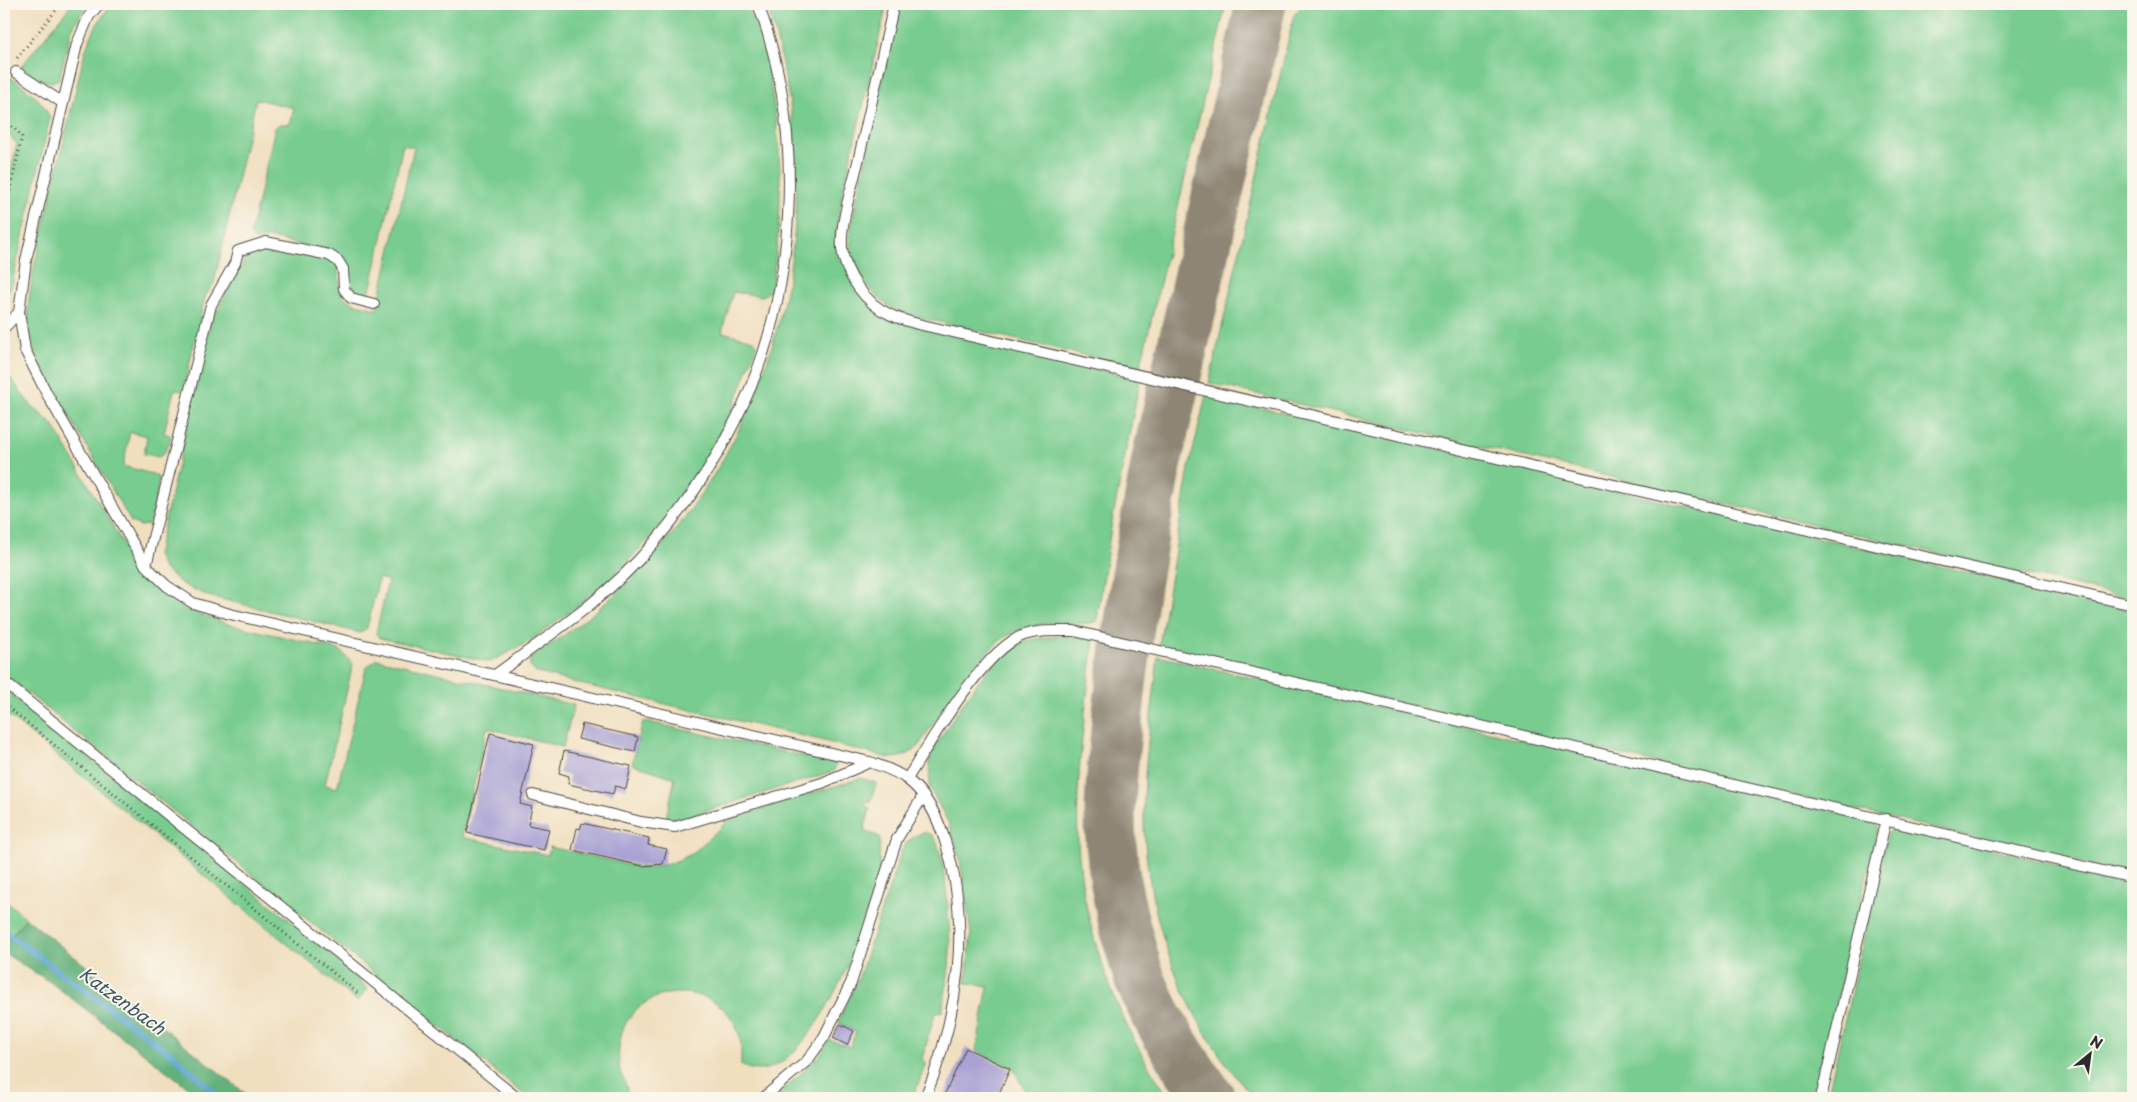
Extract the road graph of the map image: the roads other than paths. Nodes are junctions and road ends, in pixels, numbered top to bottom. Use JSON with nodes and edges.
{"nodes":[{"id":1,"x":99,"y":4,"type":"edge"},
{"id":2,"x":758,"y":4,"type":"edge"},
{"id":3,"x":894,"y":4,"type":"edge"},
{"id":4,"x":16,"y":72,"type":"dead end"},
{"id":5,"x":63,"y":103,"type":"junction"},
{"id":6,"x":374,"y":304,"type":"dead end"},
{"id":7,"x":19,"y":312,"type":"junction"},
{"id":8,"x":4,"y":328,"type":"edge"},
{"id":9,"x":146,"y":566,"type":"junction"},
{"id":10,"x":2133,"y":605,"type":"edge"},
{"id":11,"x":494,"y":675,"type":"junction"},
{"id":12,"x":4,"y":682,"type":"edge"},
{"id":13,"x":870,"y":762,"type":"junction"},
{"id":14,"x":907,"y":779,"type":"junction"},
{"id":15,"x":533,"y":795,"type":"dead end"},
{"id":16,"x":924,"y":796,"type":"junction"},
{"id":17,"x":1886,"y":819,"type":"junction"},
{"id":18,"x":2133,"y":878,"type":"edge"},
{"id":19,"x":517,"y":1098,"type":"edge"},
{"id":20,"x":764,"y":1098,"type":"edge"},
{"id":21,"x":925,"y":1098,"type":"edge"},
{"id":22,"x":1821,"y":1098,"type":"edge"}],
"edges":[{"from":1,"to":5,"type":"lane"},
{"from":2,"to":11,"type":"lane"},
{"from":3,"to":10,"type":"lane"},
{"from":4,"to":5,"type":"lane"},
{"from":5,"to":7,"type":"lane"},
{"from":6,"to":9,"type":"lane"},
{"from":7,"to":8,"type":"lane"},
{"from":7,"to":9,"type":"lane"},
{"from":9,"to":11,"type":"lane"},
{"from":11,"to":13,"type":"lane"},
{"from":12,"to":19,"type":"lane"},
{"from":13,"to":14,"type":"lane"},
{"from":13,"to":15,"type":"lane"},
{"from":14,"to":16,"type":"lane"},
{"from":14,"to":17,"type":"lane"},
{"from":16,"to":20,"type":"lane"},
{"from":16,"to":21,"type":"lane"},
{"from":17,"to":18,"type":"lane"},
{"from":17,"to":22,"type":"lane"}]}
